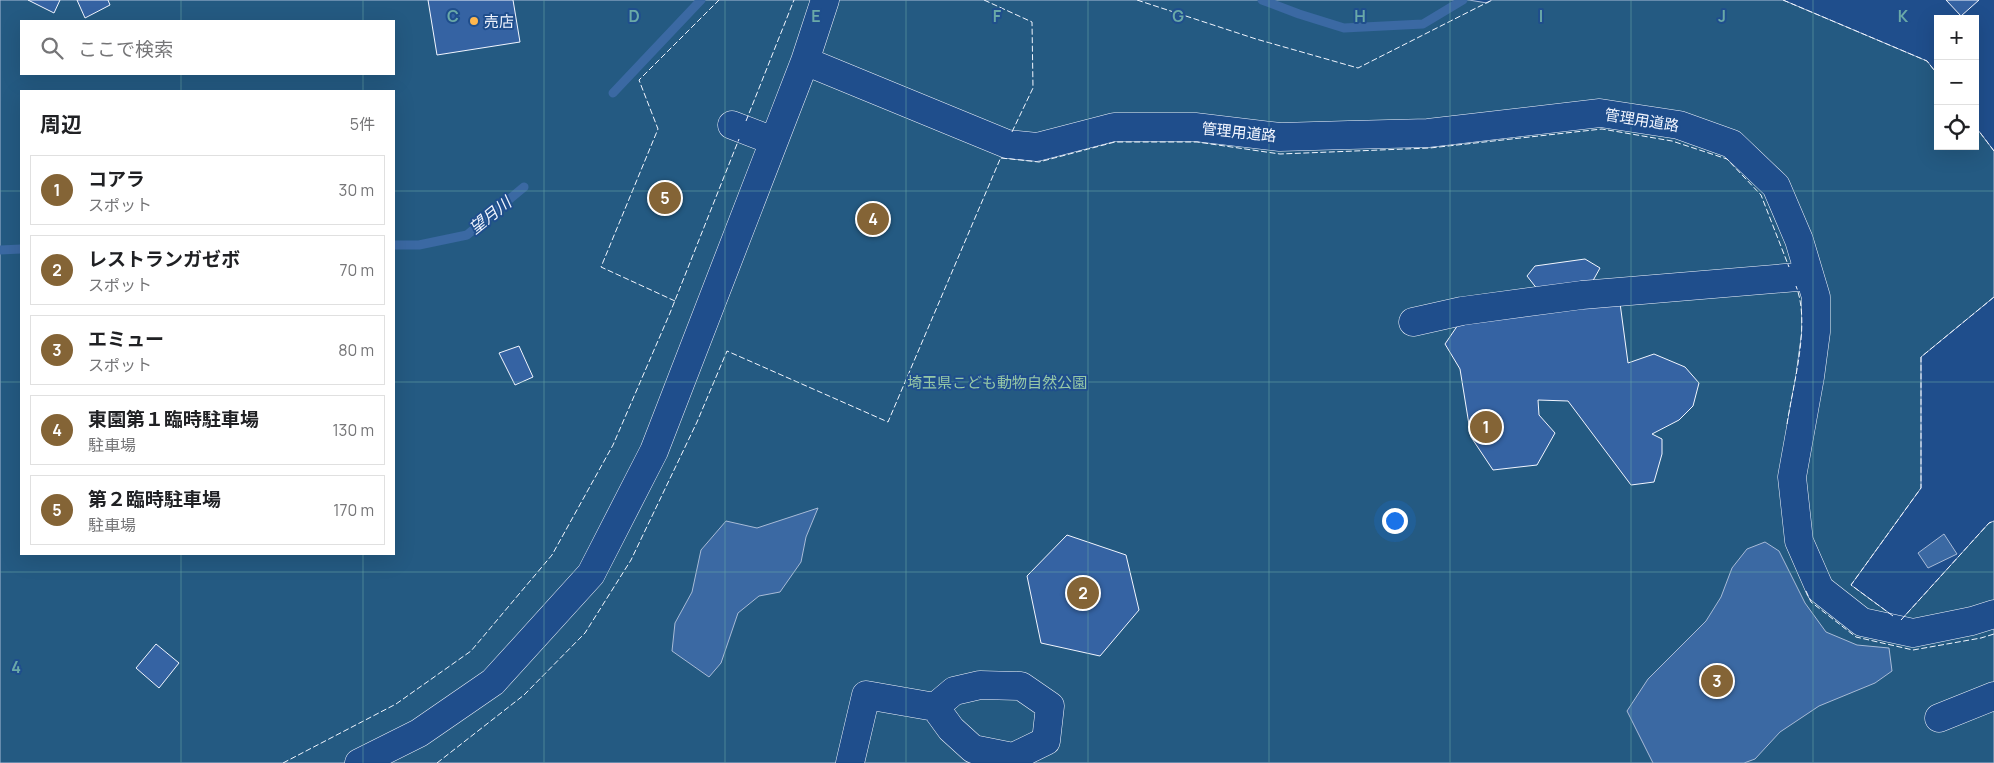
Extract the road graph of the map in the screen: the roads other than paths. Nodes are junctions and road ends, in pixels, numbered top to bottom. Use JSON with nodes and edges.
{"nodes":[{"id":1,"x":825,"y":0,"type":"edge"},
{"id":2,"x":805,"y":60,"type":"junction"},
{"id":3,"x":732,"y":125,"type":"dead end"},
{"id":4,"x":774,"y":141,"type":"junction"},
{"id":5,"x":1809,"y":276,"type":"junction"},
{"id":6,"x":1413,"y":322,"type":"dead end"},
{"id":7,"x":1994,"y":614,"type":"edge"},
{"id":8,"x":1994,"y":696,"type":"edge"},
{"id":9,"x":935,"y":707,"type":"dead end"},
{"id":10,"x":1939,"y":718,"type":"dead end"},
{"id":11,"x":359,"y":763,"type":"edge"},
{"id":12,"x":850,"y":763,"type":"edge"}],
"edges":[{"from":1,"to":2,"type":"street"},
{"from":2,"to":4,"type":"street"},
{"from":2,"to":5,"type":"street","name":"管理用道路"},
{"from":3,"to":4,"type":"street"},
{"from":4,"to":11,"type":"street"},
{"from":5,"to":6,"type":"street"},
{"from":5,"to":7,"type":"street","name":"管理用道路"},
{"from":8,"to":10,"type":"street"},
{"from":9,"to":12,"type":"street"}]}
